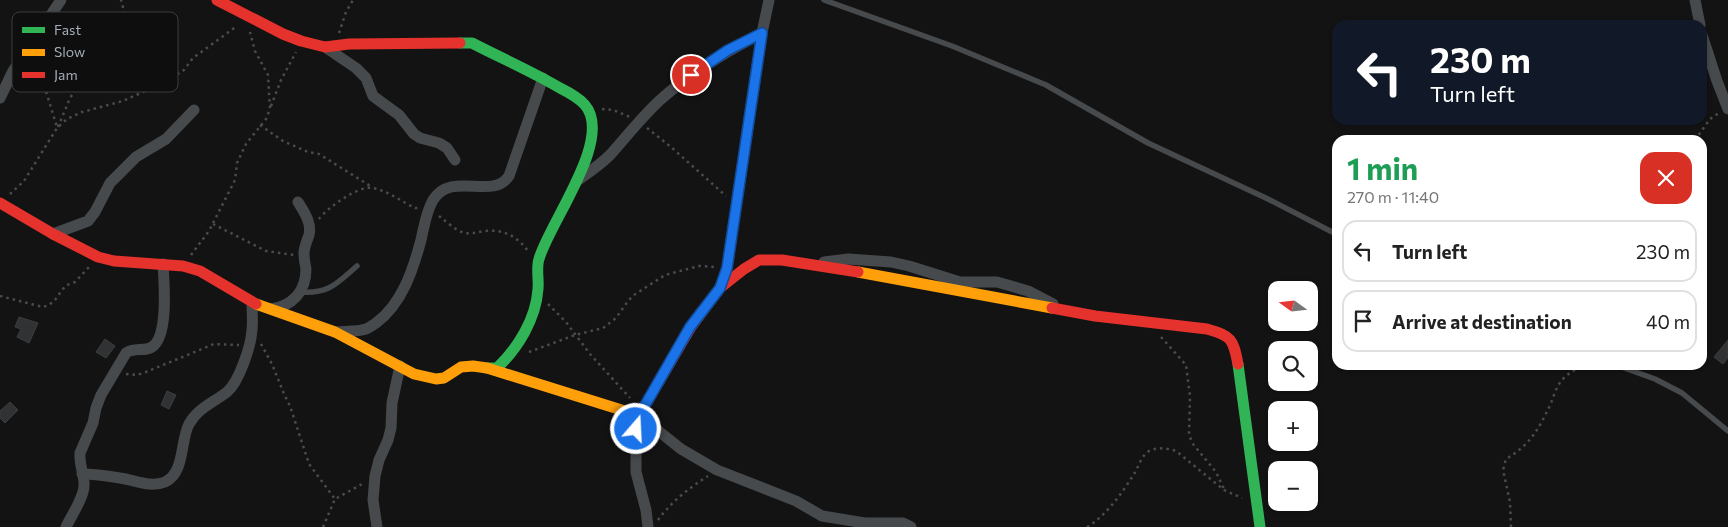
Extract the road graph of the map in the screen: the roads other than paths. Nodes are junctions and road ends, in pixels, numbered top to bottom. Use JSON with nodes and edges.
{"nodes":[{"id":1,"x":61,"y":0,"type":"edge"},
{"id":2,"x":217,"y":0,"type":"edge"},
{"id":3,"x":769,"y":0,"type":"edge"},
{"id":4,"x":824,"y":0,"type":"edge"},
{"id":5,"x":1694,"y":0,"type":"edge"},
{"id":6,"x":53,"y":12,"type":"edge"},
{"id":7,"x":1699,"y":20,"type":"edge"},
{"id":8,"x":762,"y":33,"type":"junction"},
{"id":9,"x":324,"y":47,"type":"junction"},
{"id":10,"x":1707,"y":51,"type":"edge"},
{"id":11,"x":12,"y":73,"type":"edge"},
{"id":12,"x":543,"y":78,"type":"junction"},
{"id":13,"x":0,"y":98,"type":"edge"},
{"id":14,"x":1728,"y":108,"type":"edge"},
{"id":15,"x":194,"y":110,"type":"dead end"},
{"id":16,"x":455,"y":160,"type":"dead end"},
{"id":17,"x":577,"y":181,"type":"junction"},
{"id":18,"x":298,"y":202,"type":"dead end"},
{"id":19,"x":0,"y":203,"type":"edge"},
{"id":20,"x":1332,"y":232,"type":"edge"},
{"id":21,"x":52,"y":234,"type":"junction"},
{"id":22,"x":758,"y":260,"type":"junction"},
{"id":23,"x":807,"y":263,"type":"junction"},
{"id":24,"x":163,"y":264,"type":"junction"},
{"id":25,"x":357,"y":266,"type":"dead end"},
{"id":26,"x":727,"y":268,"type":"junction"},
{"id":27,"x":720,"y":288,"type":"junction"},
{"id":28,"x":300,"y":292,"type":"junction"},
{"id":29,"x":252,"y":303,"type":"junction"},
{"id":30,"x":269,"y":309,"type":"junction"},
{"id":31,"x":1064,"y":309,"type":"junction"},
{"id":32,"x":335,"y":332,"type":"junction"},
{"id":33,"x":400,"y":366,"type":"junction"},
{"id":34,"x":487,"y":368,"type":"junction"},
{"id":35,"x":1630,"y":370,"type":"edge"},
{"id":36,"x":640,"y":410,"type":"junction"},
{"id":37,"x":1728,"y":431,"type":"edge"},
{"id":38,"x":82,"y":474,"type":"junction"},
{"id":39,"x":822,"y":516,"type":"junction"},
{"id":40,"x":652,"y":524,"type":"edge"},
{"id":41,"x":66,"y":527,"type":"edge"},
{"id":42,"x":377,"y":527,"type":"edge"},
{"id":43,"x":829,"y":527,"type":"edge"},
{"id":44,"x":911,"y":527,"type":"edge"},
{"id":45,"x":1260,"y":527,"type":"edge"}],
"edges":[{"from":1,"to":6,"type":"street"},
{"from":2,"to":9,"type":"street"},
{"from":3,"to":8,"type":"street"},
{"from":4,"to":20,"type":"lane"},
{"from":5,"to":7,"type":"street"},
{"from":8,"to":17,"type":"street"},
{"from":8,"to":26,"type":"street"},
{"from":9,"to":12,"type":"street"},
{"from":9,"to":16,"type":"street"},
{"from":10,"to":14,"type":"street"},
{"from":11,"to":13,"type":"street"},
{"from":12,"to":17,"type":"street"},
{"from":12,"to":32,"type":"street"},
{"from":15,"to":21,"type":"street"},
{"from":17,"to":34,"type":"street"},
{"from":18,"to":28,"type":"street"},
{"from":19,"to":21,"type":"street"},
{"from":21,"to":24,"type":"street"},
{"from":22,"to":23,"type":"street"},
{"from":22,"to":26,"type":"street"},
{"from":22,"to":27,"type":"street"},
{"from":23,"to":31,"type":"street"},
{"from":23,"to":31,"type":"street"},
{"from":24,"to":29,"type":"street"},
{"from":24,"to":38,"type":"street"},
{"from":25,"to":28,"type":"lane"},
{"from":26,"to":27,"type":"street"},
{"from":27,"to":36,"type":"street"},
{"from":28,"to":30,"type":"street"},
{"from":29,"to":30,"type":"street"},
{"from":29,"to":38,"type":"street"},
{"from":30,"to":32,"type":"street"},
{"from":31,"to":45,"type":"street"},
{"from":32,"to":33,"type":"street"},
{"from":33,"to":34,"type":"street"},
{"from":33,"to":42,"type":"street"},
{"from":34,"to":36,"type":"street"},
{"from":35,"to":37,"type":"lane"},
{"from":36,"to":39,"type":"street"},
{"from":36,"to":40,"type":"street"},
{"from":38,"to":41,"type":"street"},
{"from":39,"to":43,"type":"street"},
{"from":39,"to":44,"type":"street"}]}
